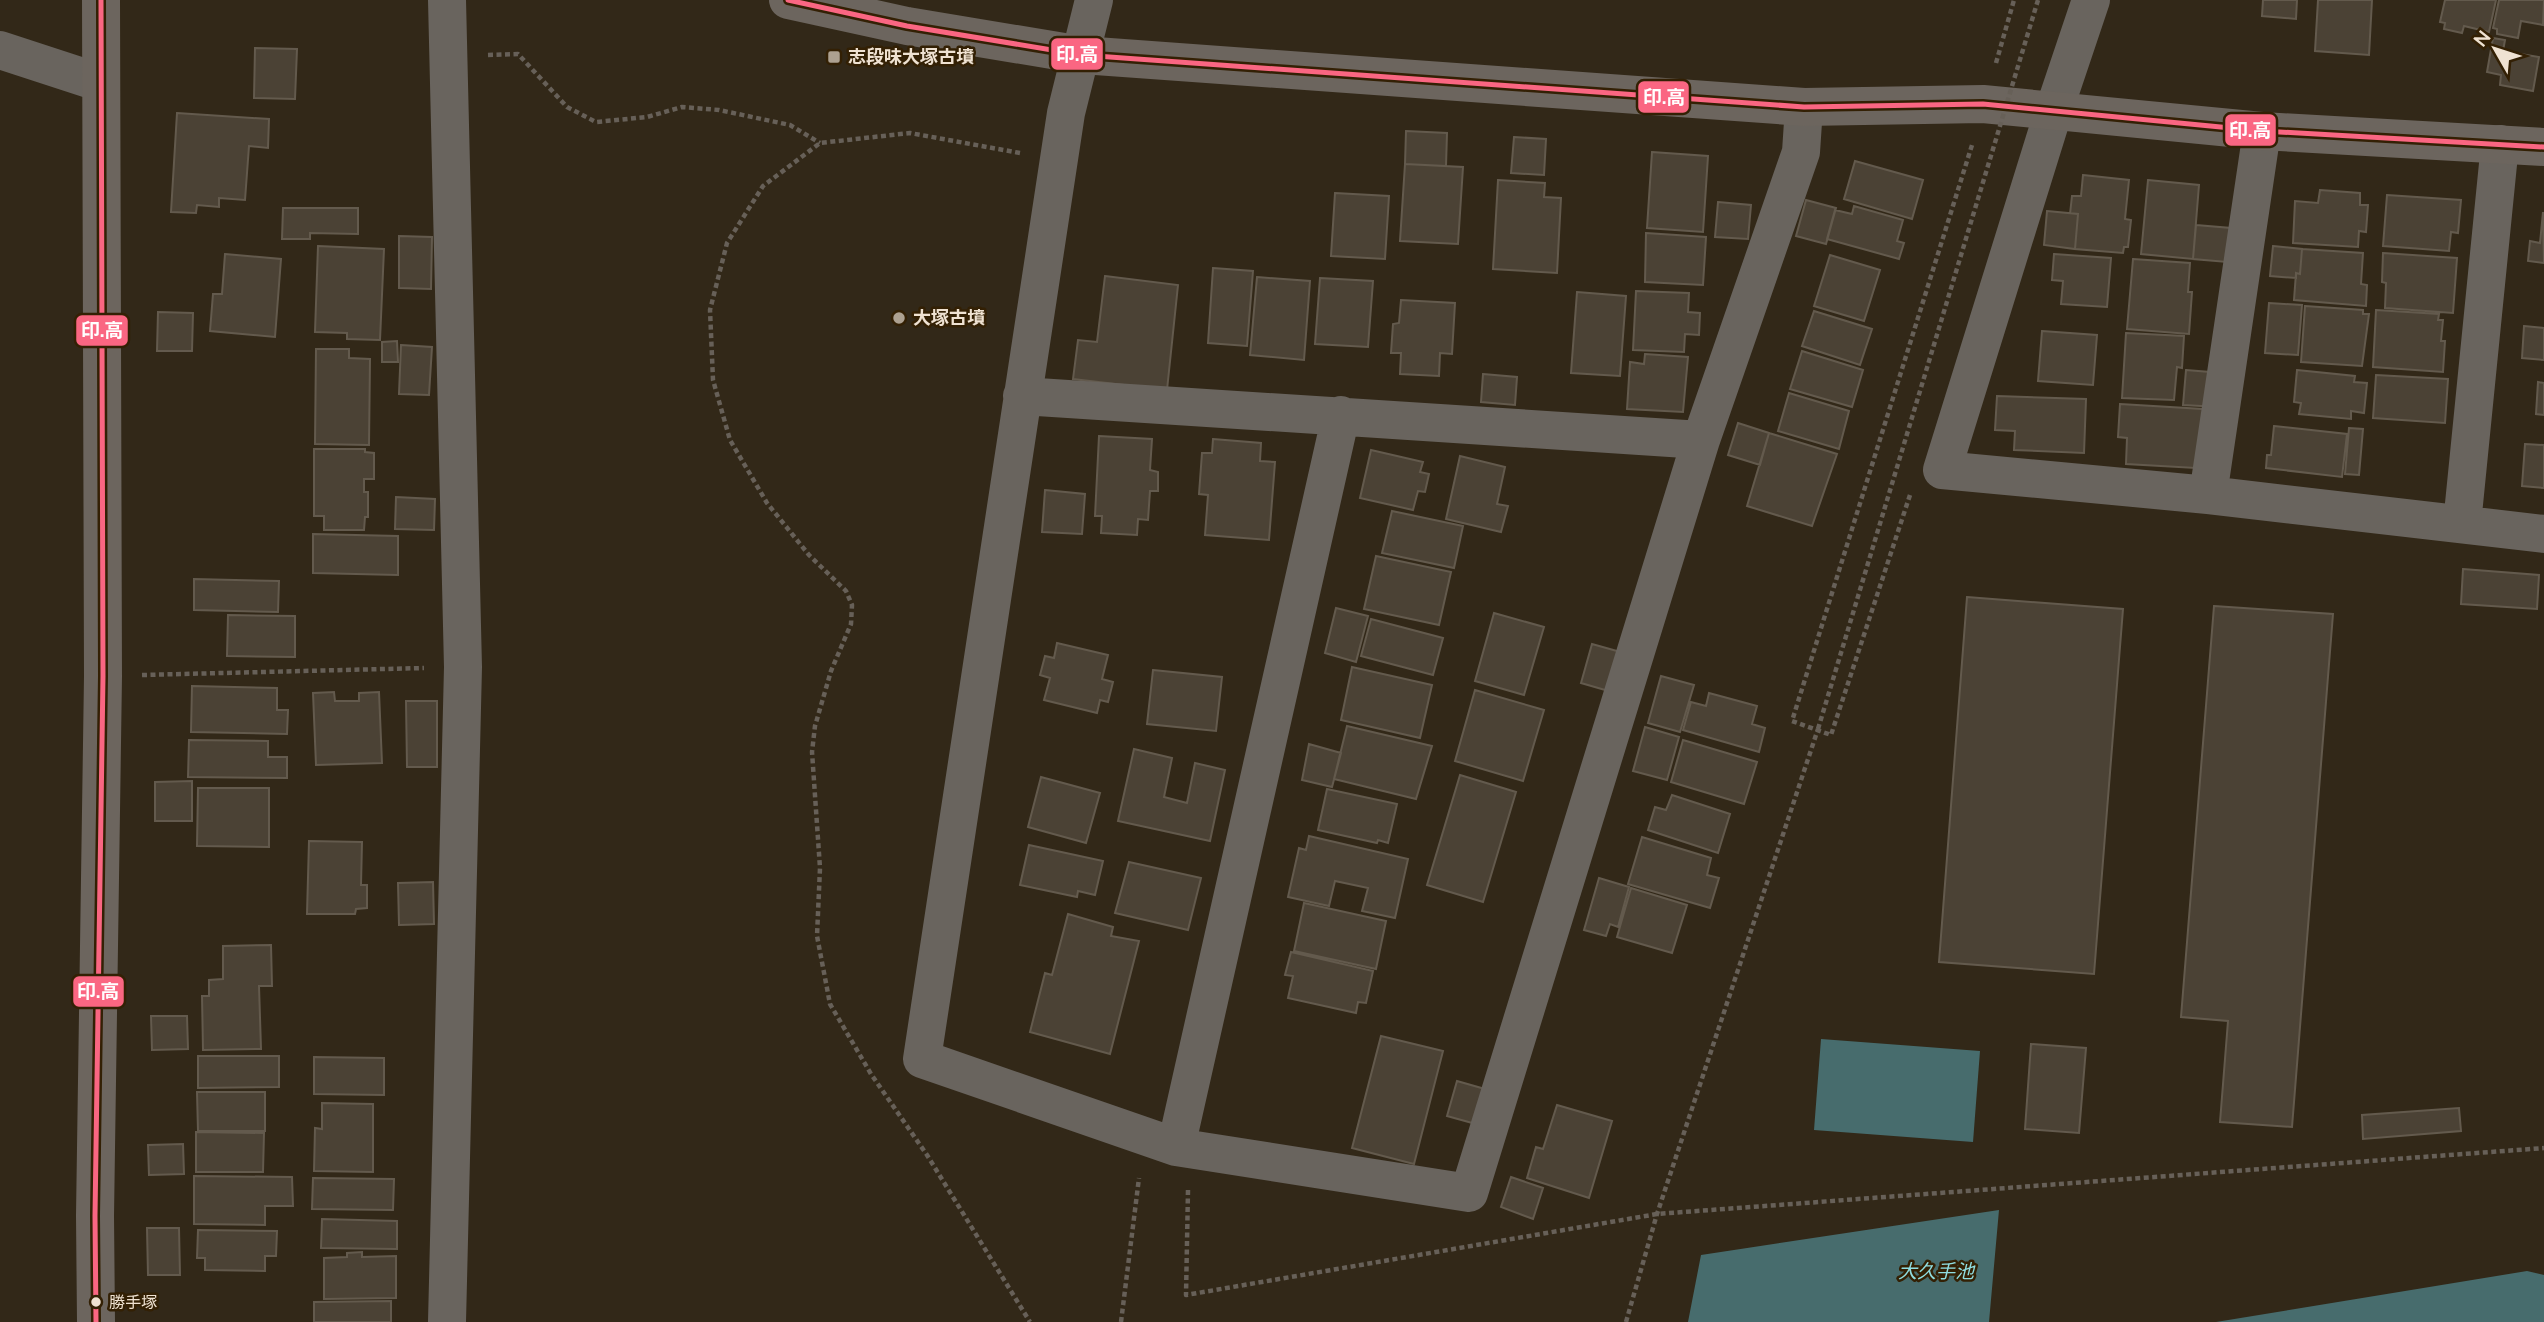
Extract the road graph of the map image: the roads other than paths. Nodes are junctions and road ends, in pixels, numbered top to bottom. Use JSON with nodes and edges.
{"nodes":[{"id":1,"x":101,"y":0,"type":"edge"},
{"id":2,"x":447,"y":0,"type":"edge"},
{"id":3,"x":788,"y":0,"type":"edge"},
{"id":4,"x":1094,"y":0,"type":"edge"},
{"id":5,"x":2091,"y":0,"type":"edge"},
{"id":6,"x":0,"y":50,"type":"edge"},
{"id":7,"x":1082,"y":55,"type":"junction"},
{"id":8,"x":101,"y":83,"type":"junction"},
{"id":9,"x":1804,"y":107,"type":"junction"},
{"id":10,"x":2054,"y":110,"type":"junction"},
{"id":11,"x":2262,"y":131,"type":"junction"},
{"id":12,"x":2500,"y":144,"type":"junction"},
{"id":13,"x":2544,"y":147,"type":"edge"},
{"id":14,"x":1022,"y":396,"type":"junction"},
{"id":15,"x":1341,"y":415,"type":"junction"},
{"id":16,"x":1702,"y":440,"type":"junction"},
{"id":17,"x":2208,"y":495,"type":"junction"},
{"id":18,"x":2462,"y":524,"type":"junction"},
{"id":19,"x":2544,"y":534,"type":"edge"},
{"id":20,"x":1160,"y":1141,"type":"junction"},
{"id":21,"x":96,"y":1322,"type":"edge"},
{"id":22,"x":447,"y":1322,"type":"edge"}],
"edges":[{"from":1,"to":8,"type":"street"},
{"from":2,"to":22,"type":"street"},
{"from":3,"to":7,"type":"street"},
{"from":4,"to":7,"type":"street"},
{"from":5,"to":10,"type":"street"},
{"from":6,"to":8,"type":"street"},
{"from":7,"to":9,"type":"street"},
{"from":7,"to":14,"type":"street"},
{"from":8,"to":21,"type":"street"},
{"from":9,"to":10,"type":"street"},
{"from":9,"to":16,"type":"street"},
{"from":10,"to":11,"type":"street"},
{"from":10,"to":17,"type":"street"},
{"from":11,"to":12,"type":"street"},
{"from":11,"to":17,"type":"street"},
{"from":12,"to":13,"type":"street"},
{"from":12,"to":18,"type":"street"},
{"from":14,"to":15,"type":"street"},
{"from":14,"to":20,"type":"street"},
{"from":15,"to":16,"type":"street"},
{"from":15,"to":20,"type":"street"},
{"from":16,"to":20,"type":"street"},
{"from":17,"to":18,"type":"street"},
{"from":18,"to":19,"type":"street"}]}
